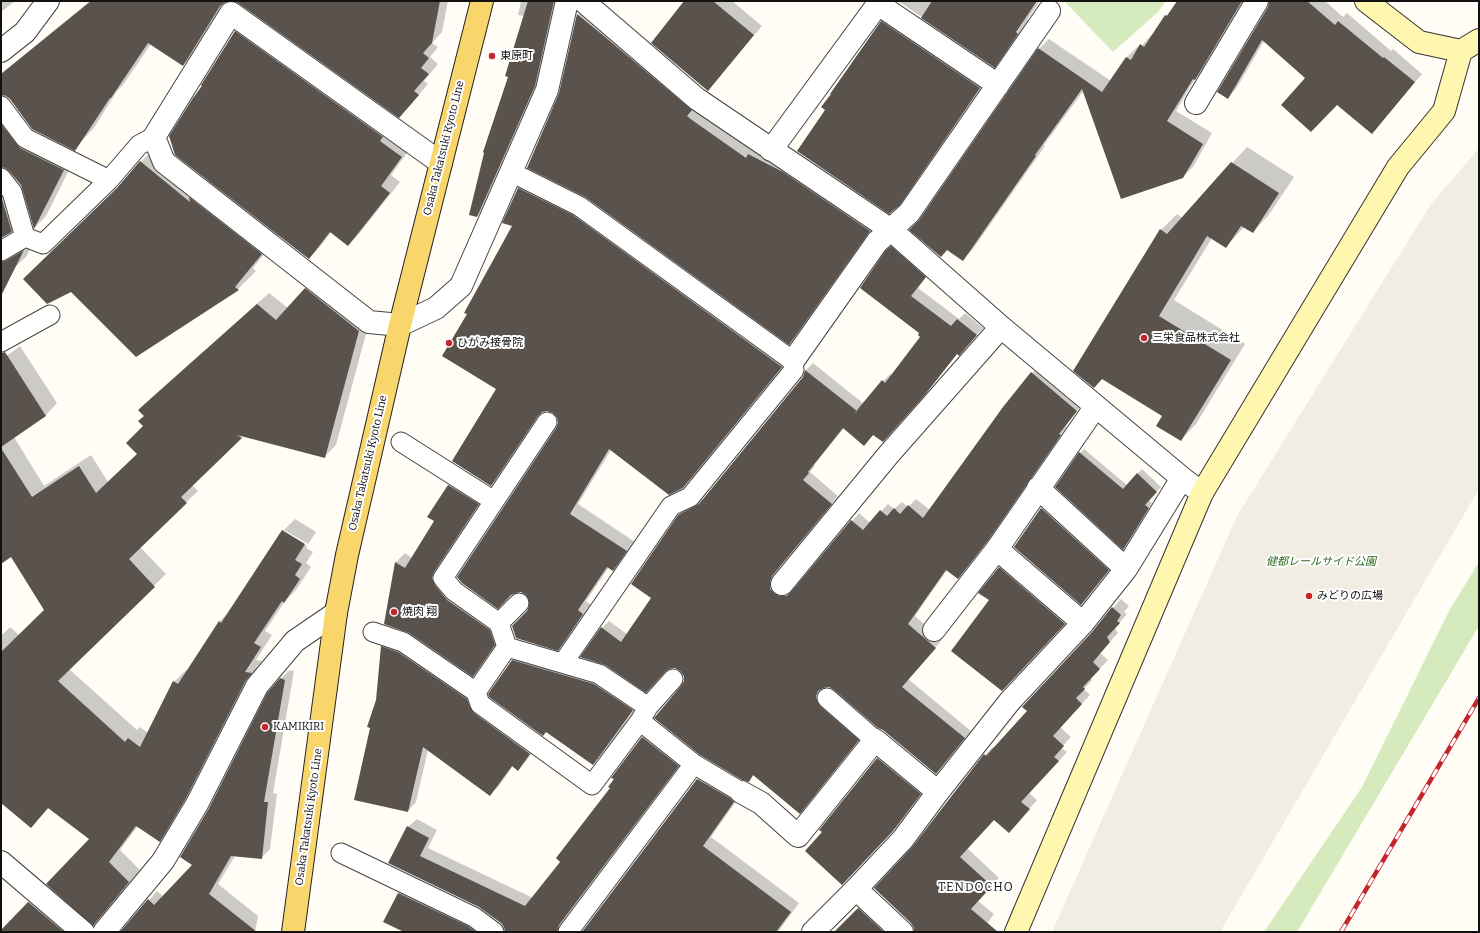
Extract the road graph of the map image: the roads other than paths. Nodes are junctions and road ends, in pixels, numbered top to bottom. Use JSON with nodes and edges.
{"nodes":[{"id":1,"x":48,"y":1,"type":"edge"},
{"id":2,"x":482,"y":1,"type":"edge"},
{"id":3,"x":568,"y":1,"type":"edge"},
{"id":4,"x":583,"y":1,"type":"edge"},
{"id":5,"x":1257,"y":1,"type":"edge"},
{"id":6,"x":1366,"y":1,"type":"edge"},
{"id":7,"x":1049,"y":11,"type":"dead end"},
{"id":8,"x":1470,"y":45,"type":"edge"},
{"id":9,"x":1,"y":51,"type":"edge"},
{"id":10,"x":998,"y":85,"type":"junction"},
{"id":11,"x":1196,"y":103,"type":"dead end"},
{"id":12,"x":1,"y":106,"type":"edge"},
{"id":13,"x":154,"y":137,"type":"junction"},
{"id":14,"x":771,"y":150,"type":"junction"},
{"id":15,"x":441,"y":163,"type":"junction"},
{"id":16,"x":511,"y":172,"type":"junction"},
{"id":17,"x":1,"y":178,"type":"edge"},
{"id":18,"x":109,"y":180,"type":"junction"},
{"id":19,"x":891,"y":230,"type":"junction"},
{"id":20,"x":25,"y":237,"type":"junction"},
{"id":21,"x":1,"y":251,"type":"edge"},
{"id":22,"x":50,"y":315,"type":"dead end"},
{"id":23,"x":400,"y":325,"type":"junction"},
{"id":24,"x":1001,"y":327,"type":"junction"},
{"id":25,"x":1,"y":342,"type":"edge"},
{"id":26,"x":793,"y":361,"type":"junction"},
{"id":27,"x":1096,"y":406,"type":"junction"},
{"id":28,"x":547,"y":422,"type":"dead end"},
{"id":29,"x":401,"y":442,"type":"dead end"},
{"id":30,"x":1182,"y":478,"type":"junction"},
{"id":31,"x":1038,"y":488,"type":"junction"},
{"id":32,"x":1202,"y":493,"type":"junction"},
{"id":33,"x":494,"y":501,"type":"junction"},
{"id":34,"x":997,"y":550,"type":"junction"},
{"id":35,"x":1126,"y":569,"type":"junction"},
{"id":36,"x":782,"y":584,"type":"dead end"},
{"id":37,"x":519,"y":603,"type":"dead end"},
{"id":38,"x":336,"y":613,"type":"junction"},
{"id":39,"x":1083,"y":622,"type":"junction"},
{"id":40,"x":499,"y":623,"type":"junction"},
{"id":41,"x":934,"y":630,"type":"dead end"},
{"id":42,"x":373,"y":632,"type":"dead end"},
{"id":43,"x":507,"y":647,"type":"junction"},
{"id":44,"x":562,"y":663,"type":"junction"},
{"id":45,"x":673,"y":679,"type":"dead end"},
{"id":46,"x":476,"y":692,"type":"junction"},
{"id":47,"x":827,"y":698,"type":"dead end"},
{"id":48,"x":644,"y":714,"type":"junction"},
{"id":49,"x":875,"y":740,"type":"junction"},
{"id":50,"x":694,"y":764,"type":"junction"},
{"id":51,"x":741,"y":792,"type":"joint"},
{"id":52,"x":938,"y":792,"type":"junction"},
{"id":53,"x":341,"y":853,"type":"dead end"},
{"id":54,"x":1,"y":862,"type":"edge"},
{"id":55,"x":856,"y":889,"type":"junction"},
{"id":56,"x":83,"y":932,"type":"edge"},
{"id":57,"x":104,"y":932,"type":"edge"},
{"id":58,"x":293,"y":932,"type":"edge"},
{"id":59,"x":494,"y":932,"type":"edge"},
{"id":60,"x":568,"y":932,"type":"edge"},
{"id":61,"x":813,"y":932,"type":"edge"},
{"id":62,"x":902,"y":932,"type":"edge"},
{"id":63,"x":1016,"y":932,"type":"edge"}],
"edges":[{"from":1,"to":9,"type":"street"},
{"from":2,"to":15,"type":"main road","name":"Osaka Takatsuki Kyoto Line"},
{"from":3,"to":16,"type":"street"},
{"from":4,"to":14,"type":"street"},
{"from":5,"to":11,"type":"street"},
{"from":6,"to":8,"type":"street"},
{"from":7,"to":10,"type":"street"},
{"from":8,"to":32,"type":"street"},
{"from":10,"to":14,"type":"street"},
{"from":10,"to":19,"type":"street"},
{"from":12,"to":18,"type":"lane"},
{"from":13,"to":15,"type":"street"},
{"from":13,"to":18,"type":"lane"},
{"from":13,"to":23,"type":"street"},
{"from":14,"to":19,"type":"street"},
{"from":15,"to":23,"type":"main road","name":"Osaka Takatsuki Kyoto Line"},
{"from":16,"to":23,"type":"street"},
{"from":16,"to":26,"type":"lane"},
{"from":17,"to":20,"type":"lane"},
{"from":18,"to":20,"type":"lane"},
{"from":19,"to":24,"type":"street"},
{"from":19,"to":26,"type":"street"},
{"from":20,"to":21,"type":"lane"},
{"from":22,"to":25,"type":"lane"},
{"from":23,"to":38,"type":"main road","name":"Osaka Takatsuki Kyoto Line"},
{"from":24,"to":27,"type":"street"},
{"from":24,"to":36,"type":"street"},
{"from":26,"to":44,"type":"lane"},
{"from":27,"to":30,"type":"street"},
{"from":27,"to":31,"type":"street"},
{"from":28,"to":33,"type":"lane"},
{"from":29,"to":33,"type":"lane"},
{"from":30,"to":32,"type":"street"},
{"from":30,"to":35,"type":"street"},
{"from":31,"to":34,"type":"street"},
{"from":31,"to":35,"type":"street"},
{"from":32,"to":63,"type":"street"},
{"from":33,"to":40,"type":"lane"},
{"from":34,"to":39,"type":"street"},
{"from":34,"to":41,"type":"street"},
{"from":35,"to":39,"type":"street"},
{"from":37,"to":40,"type":"lane"},
{"from":38,"to":57,"type":"street"},
{"from":38,"to":58,"type":"main road","name":"Osaka Takatsuki Kyoto Line"},
{"from":39,"to":52,"type":"street"},
{"from":40,"to":43,"type":"lane"},
{"from":42,"to":46,"type":"lane"},
{"from":43,"to":44,"type":"lane"},
{"from":43,"to":46,"type":"lane"},
{"from":44,"to":48,"type":"lane"},
{"from":45,"to":48,"type":"lane"},
{"from":46,"to":48,"type":"lane"},
{"from":47,"to":49,"type":"lane"},
{"from":48,"to":50,"type":"lane"},
{"from":49,"to":51,"type":"street"},
{"from":49,"to":52,"type":"street"},
{"from":50,"to":51,"type":"lane"},
{"from":50,"to":60,"type":"lane"},
{"from":52,"to":55,"type":"street"},
{"from":53,"to":59,"type":"lane"},
{"from":54,"to":56,"type":"street"},
{"from":55,"to":61,"type":"street"},
{"from":55,"to":62,"type":"street"}]}
